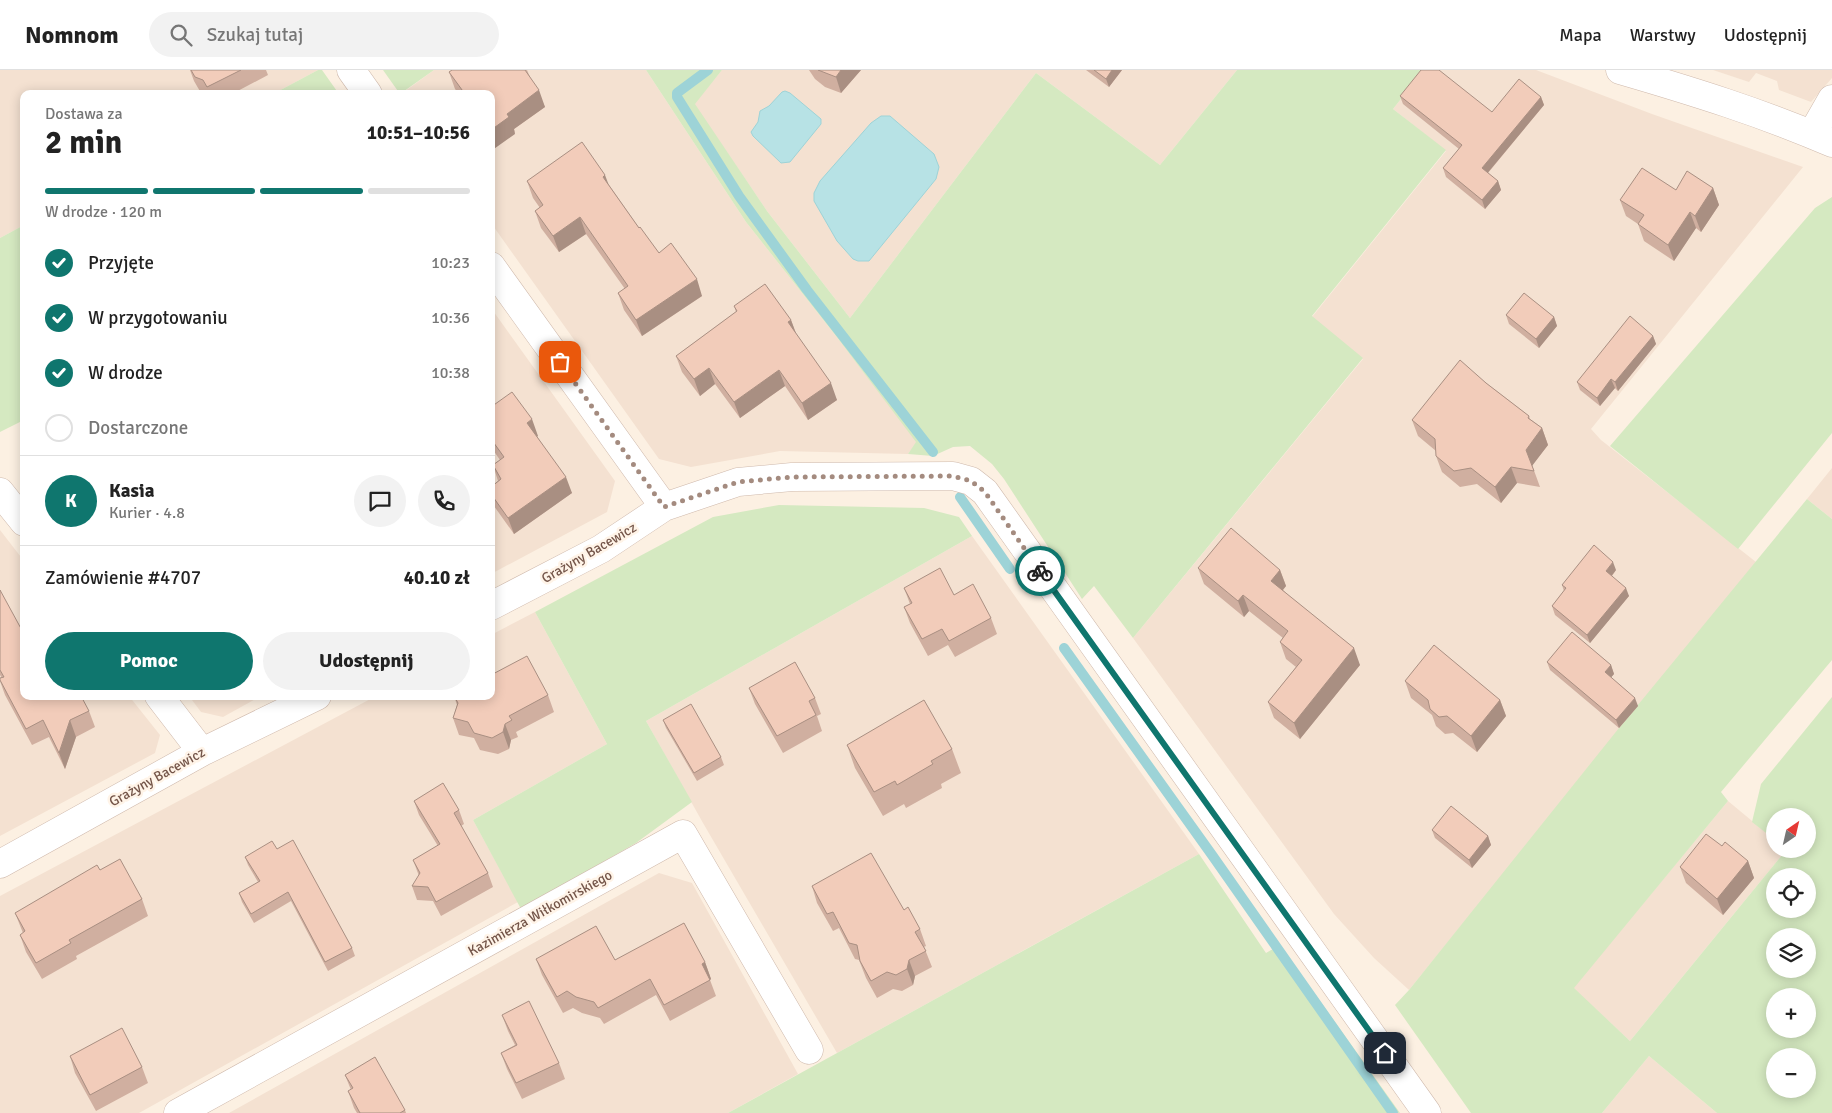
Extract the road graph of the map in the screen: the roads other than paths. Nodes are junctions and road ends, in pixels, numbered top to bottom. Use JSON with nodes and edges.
{"nodes":[{"id":1,"x":351,"y":70,"type":"edge"},
{"id":2,"x":1620,"y":70,"type":"edge"},
{"id":3,"x":365,"y":90,"type":"edge"},
{"id":4,"x":1832,"y":100,"type":"edge"},
{"id":5,"x":1822,"y":139,"type":"edge"},
{"id":6,"x":495,"y":272,"type":"edge"},
{"id":7,"x":0,"y":492,"type":"edge"},
{"id":8,"x":664,"y":507,"type":"junction"},
{"id":9,"x":20,"y":517,"type":"edge"},
{"id":10,"x":495,"y":604,"type":"edge"},
{"id":11,"x":162,"y":700,"type":"edge"},
{"id":12,"x":309,"y":700,"type":"edge"},
{"id":13,"x":202,"y":752,"type":"junction"},
{"id":14,"x":0,"y":864,"type":"edge"},
{"id":15,"x":809,"y":1050,"type":"dead end"},
{"id":16,"x":178,"y":1113,"type":"edge"},
{"id":17,"x":1427,"y":1113,"type":"edge"}],
"edges":[{"from":1,"to":3,"type":"street"},
{"from":2,"to":5,"type":"street"},
{"from":4,"to":5,"type":"street"},
{"from":6,"to":8,"type":"street"},
{"from":7,"to":9,"type":"street"},
{"from":8,"to":10,"type":"street","name":"Grażyny Bacewicz"},
{"from":8,"to":17,"type":"street","name":"Grażyny Bacewicz"},
{"from":11,"to":13,"type":"street"},
{"from":12,"to":13,"type":"street","name":"Grażyny Bacewicz"},
{"from":13,"to":14,"type":"street","name":"Grażyny Bacewicz"},
{"from":15,"to":16,"type":"street","name":"Kazimierza Wiłkomirskiego"}]}
